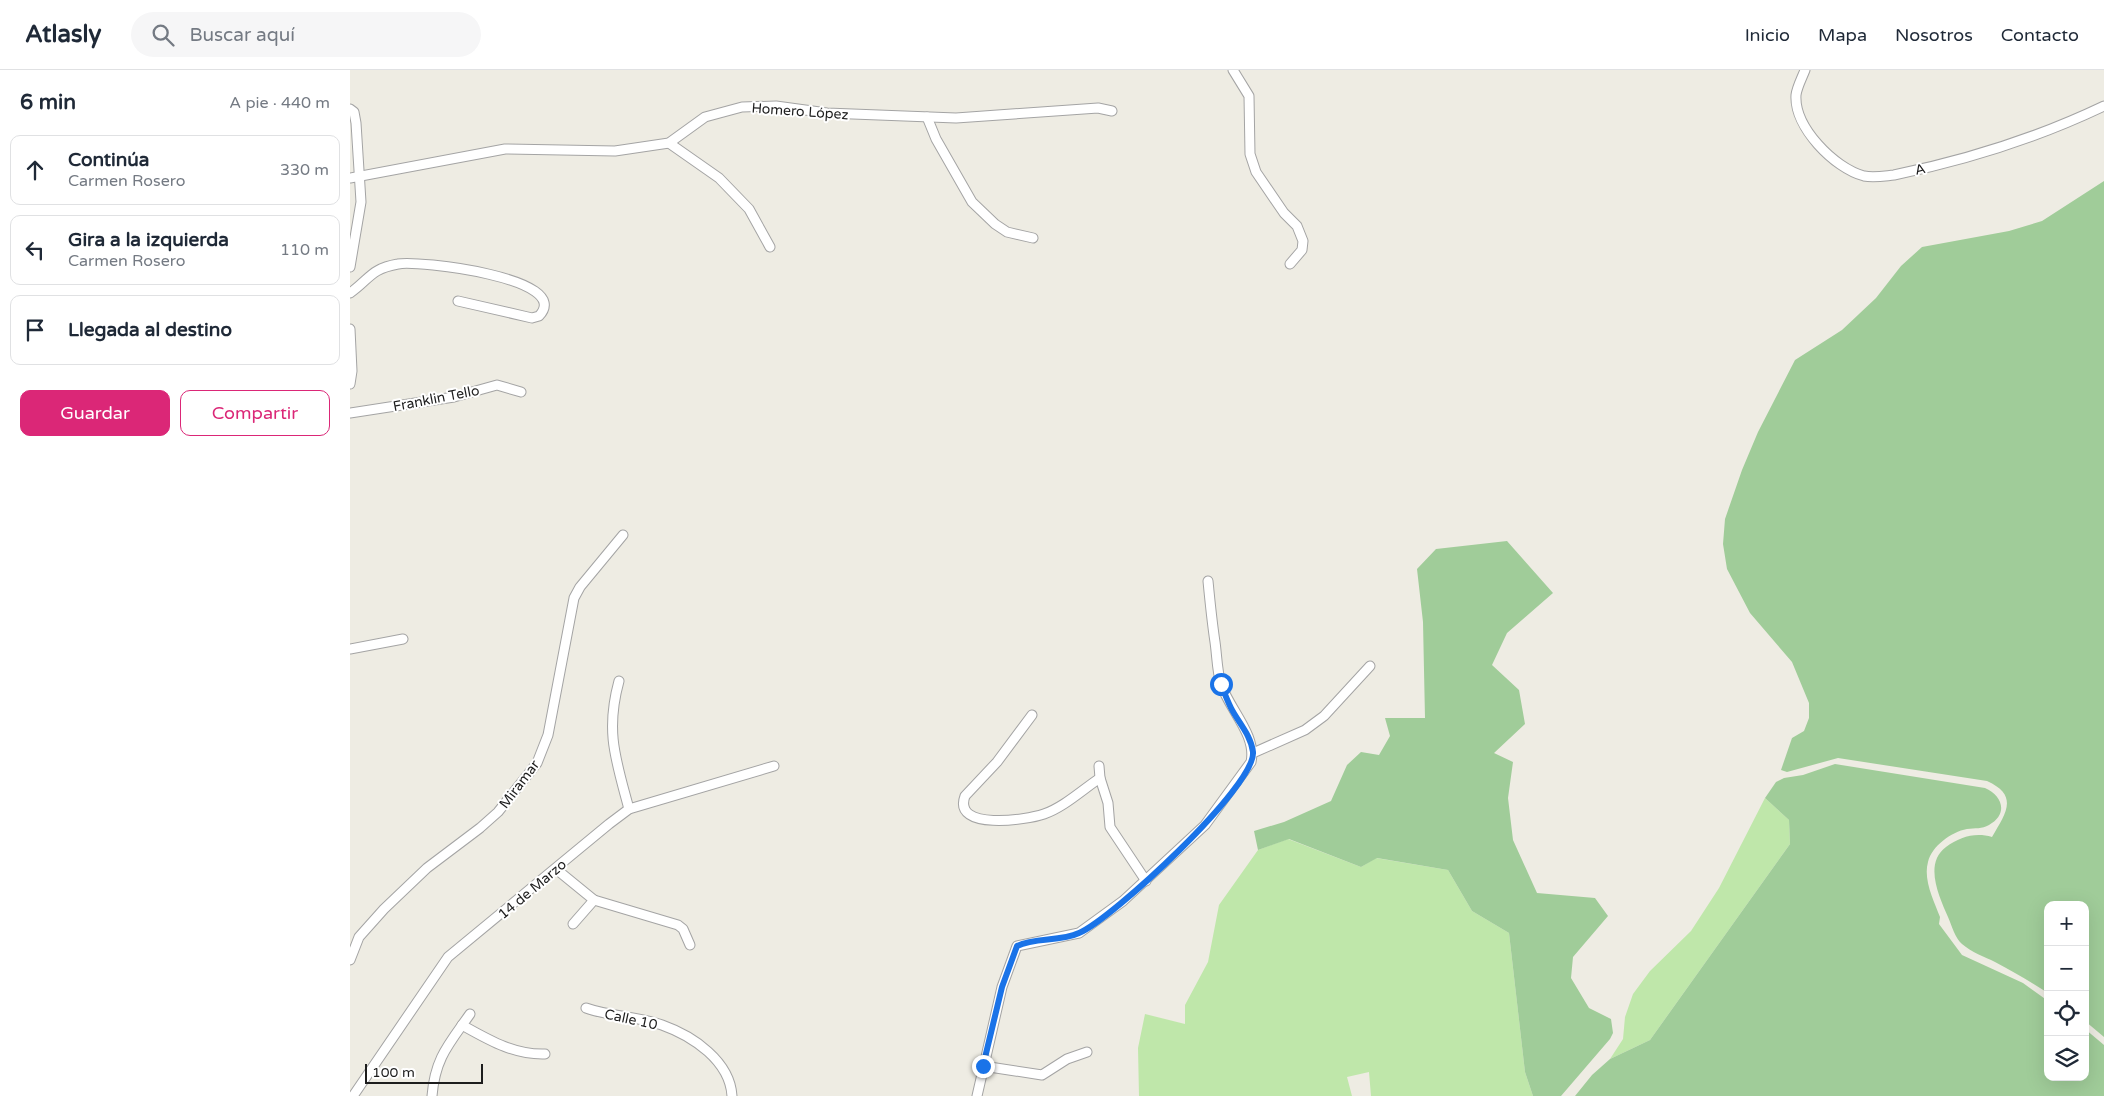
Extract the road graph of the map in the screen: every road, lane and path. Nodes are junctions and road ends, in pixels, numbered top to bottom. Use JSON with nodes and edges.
{"nodes":[{"id":1,"x":1233,"y":70,"type":"edge"},
{"id":2,"x":1805,"y":70,"type":"edge"},
{"id":3,"x":2104,"y":106,"type":"edge"},
{"id":4,"x":351,"y":109,"type":"edge"},
{"id":5,"x":1112,"y":111,"type":"dead end"},
{"id":6,"x":927,"y":117,"type":"junction"},
{"id":7,"x":670,"y":143,"type":"junction"},
{"id":8,"x":360,"y":177,"type":"junction"},
{"id":9,"x":350,"y":178,"type":"edge"},
{"id":10,"x":1033,"y":238,"type":"dead end"},
{"id":11,"x":770,"y":247,"type":"dead end"},
{"id":12,"x":1290,"y":264,"type":"dead end"},
{"id":13,"x":350,"y":267,"type":"edge"},
{"id":14,"x":350,"y":293,"type":"edge"},
{"id":15,"x":458,"y":301,"type":"dead end"},
{"id":16,"x":350,"y":329,"type":"edge"},
{"id":17,"x":350,"y":384,"type":"edge"},
{"id":18,"x":521,"y":392,"type":"dead end"},
{"id":19,"x":350,"y":413,"type":"edge"},
{"id":20,"x":623,"y":535,"type":"dead end"},
{"id":21,"x":1208,"y":581,"type":"dead end"},
{"id":22,"x":403,"y":639,"type":"dead end"},
{"id":23,"x":350,"y":649,"type":"edge"},
{"id":24,"x":1370,"y":666,"type":"dead end"},
{"id":25,"x":619,"y":681,"type":"dead end"},
{"id":26,"x":1032,"y":715,"type":"dead end"},
{"id":27,"x":1253,"y":753,"type":"junction"},
{"id":28,"x":774,"y":766,"type":"dead end"},
{"id":29,"x":1099,"y":766,"type":"dead end"},
{"id":30,"x":1100,"y":778,"type":"junction"},
{"id":31,"x":629,"y":809,"type":"junction"},
{"id":32,"x":556,"y":868,"type":"junction"},
{"id":33,"x":1146,"y":881,"type":"junction"},
{"id":34,"x":594,"y":900,"type":"junction"},
{"id":35,"x":573,"y":924,"type":"dead end"},
{"id":36,"x":355,"y":937,"type":"edge"},
{"id":37,"x":690,"y":945,"type":"dead end"},
{"id":38,"x":350,"y":960,"type":"edge"},
{"id":39,"x":586,"y":1008,"type":"dead end"},
{"id":40,"x":470,"y":1014,"type":"dead end"},
{"id":41,"x":462,"y":1025,"type":"junction"},
{"id":42,"x":1087,"y":1052,"type":"dead end"},
{"id":43,"x":545,"y":1054,"type":"dead end"},
{"id":44,"x":983,"y":1066,"type":"junction"},
{"id":45,"x":353,"y":1096,"type":"edge"},
{"id":46,"x":432,"y":1096,"type":"edge"},
{"id":47,"x":732,"y":1096,"type":"edge"},
{"id":48,"x":976,"y":1096,"type":"edge"}],
"edges":[{"from":1,"to":12,"type":"street"},
{"from":2,"to":3,"type":"street","name":"A"},
{"from":4,"to":8,"type":"street"},
{"from":5,"to":6,"type":"street","name":"Homero López"},
{"from":6,"to":7,"type":"street","name":"Homero López"},
{"from":6,"to":10,"type":"street"},
{"from":7,"to":8,"type":"street","name":"Homero López"},
{"from":7,"to":11,"type":"street"},
{"from":8,"to":9,"type":"street","name":"Homero López"},
{"from":8,"to":13,"type":"street"},
{"from":14,"to":15,"type":"street"},
{"from":16,"to":17,"type":"street"},
{"from":18,"to":19,"type":"street","name":"Franklin Tello"},
{"from":20,"to":36,"type":"street","name":"Miramar"},
{"from":21,"to":27,"type":"street"},
{"from":22,"to":23,"type":"street"},
{"from":24,"to":27,"type":"street"},
{"from":25,"to":31,"type":"street"},
{"from":26,"to":30,"type":"street"},
{"from":27,"to":33,"type":"street"},
{"from":28,"to":31,"type":"street","name":"14 de Marzo"},
{"from":29,"to":30,"type":"street"},
{"from":30,"to":33,"type":"street"},
{"from":31,"to":32,"type":"street","name":"14 de Marzo"},
{"from":32,"to":34,"type":"street"},
{"from":32,"to":45,"type":"street","name":"14 de Marzo"},
{"from":33,"to":44,"type":"street"},
{"from":34,"to":35,"type":"street"},
{"from":34,"to":37,"type":"street"},
{"from":36,"to":38,"type":"street","name":"Miramar"},
{"from":39,"to":47,"type":"street","name":"Calle 10"},
{"from":40,"to":41,"type":"street"},
{"from":41,"to":43,"type":"street"},
{"from":41,"to":46,"type":"street"},
{"from":42,"to":44,"type":"street"},
{"from":44,"to":48,"type":"street"}]}
